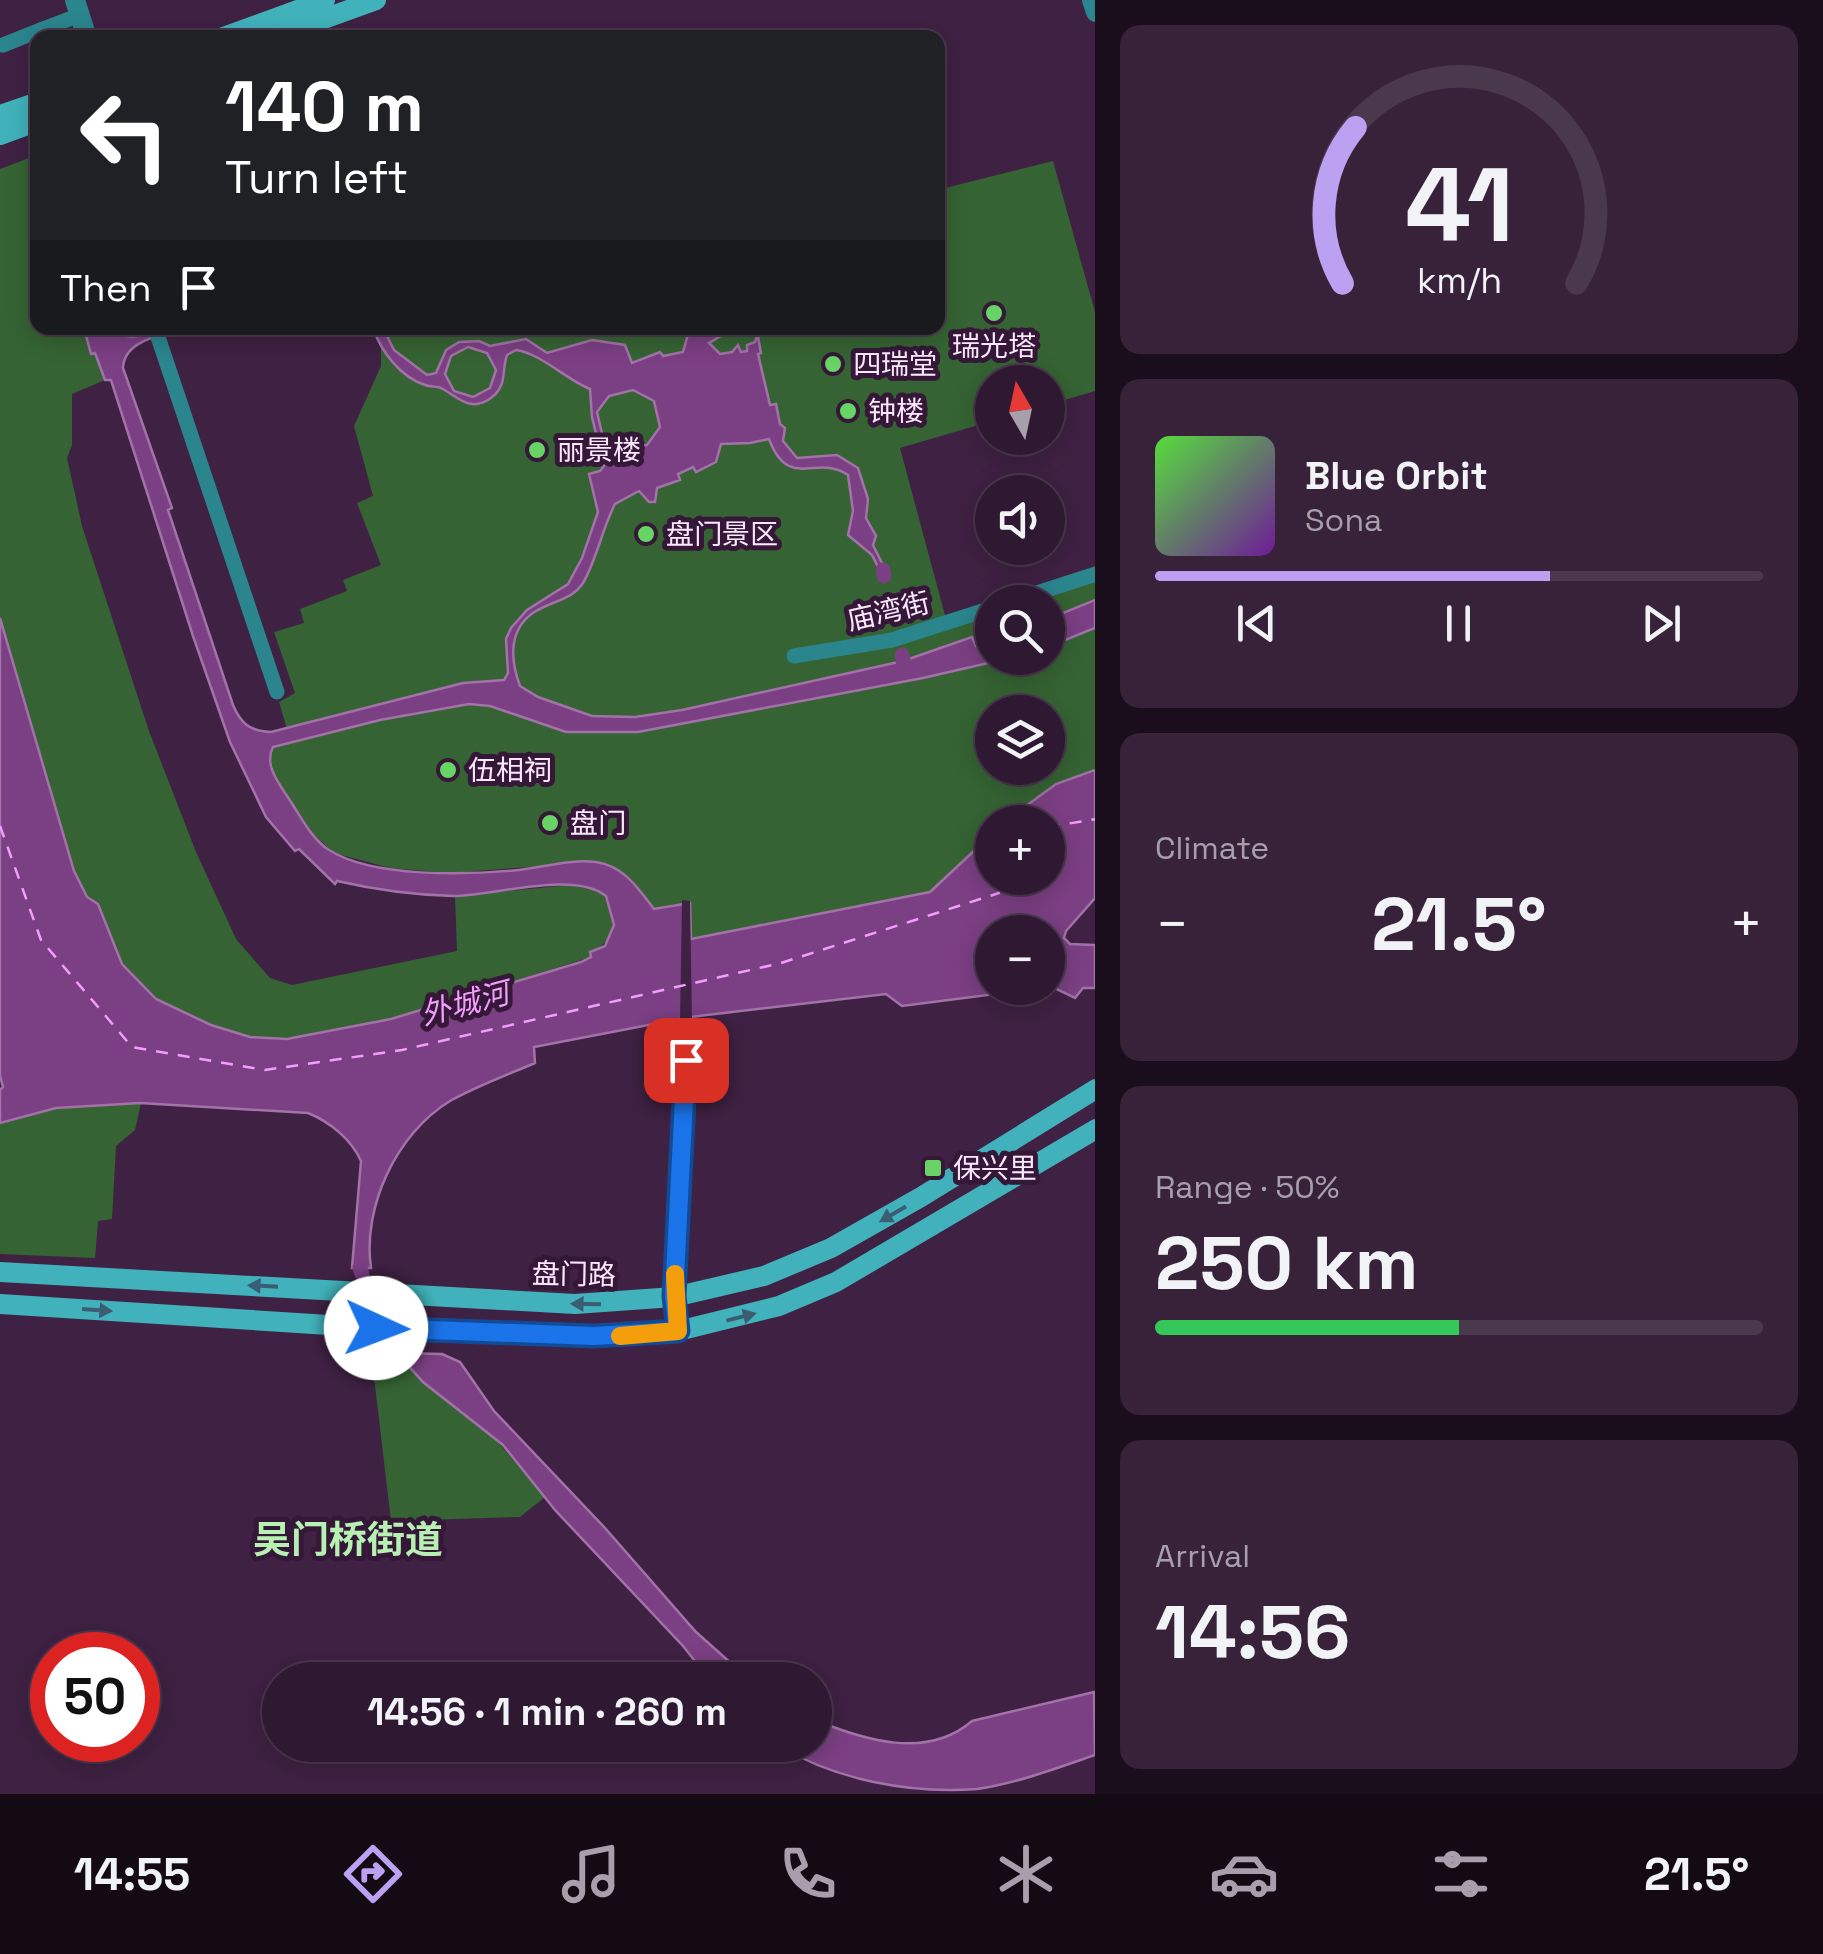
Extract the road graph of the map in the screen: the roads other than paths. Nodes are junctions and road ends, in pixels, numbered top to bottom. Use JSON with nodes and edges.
{"nodes":[{"id":1,"x":325,"y":0,"type":"edge"},
{"id":2,"x":376,"y":0,"type":"edge"},
{"id":3,"x":77,"y":8,"type":"edge"},
{"id":4,"x":37,"y":30,"type":"edge"},
{"id":5,"x":243,"y":30,"type":"edge"},
{"id":6,"x":293,"y":30,"type":"edge"},
{"id":7,"x":30,"y":33,"type":"edge"},
{"id":8,"x":2,"y":44,"type":"dead end"},
{"id":9,"x":30,"y":105,"type":"edge"},
{"id":10,"x":0,"y":116,"type":"edge"},
{"id":11,"x":30,"y":124,"type":"edge"},
{"id":12,"x":0,"y":135,"type":"edge"},
{"id":13,"x":157,"y":335,"type":"edge"},
{"id":14,"x":1095,"y":574,"type":"edge"},
{"id":15,"x":1062,"y":585,"type":"edge"},
{"id":16,"x":975,"y":613,"type":"edge"},
{"id":17,"x":794,"y":656,"type":"dead end"},
{"id":18,"x":277,"y":692,"type":"dead end"},
{"id":19,"x":686,"y":1060,"type":"dead end"},
{"id":20,"x":1095,"y":1091,"type":"edge"},
{"id":21,"x":1095,"y":1129,"type":"edge"},
{"id":22,"x":0,"y":1272,"type":"edge"},
{"id":23,"x":674,"y":1296,"type":"junction"},
{"id":24,"x":0,"y":1304,"type":"edge"},
{"id":25,"x":678,"y":1331,"type":"junction"}],
"edges":[{"from":1,"to":5,"type":"main road"},
{"from":2,"to":6,"type":"main road"},
{"from":3,"to":4,"type":"street","bridge":true},
{"from":7,"to":8,"type":"street","bridge":true},
{"from":9,"to":10,"type":"main road"},
{"from":11,"to":12,"type":"main road"},
{"from":13,"to":18,"type":"street"},
{"from":14,"to":15,"type":"street"},
{"from":16,"to":17,"type":"street","name":"庙湾街"},
{"from":19,"to":23,"type":"street"},
{"from":20,"to":23,"type":"main road","name":"盘门路","one_way":true},
{"from":25,"to":21,"type":"main road","one_way":true},
{"from":23,"to":22,"type":"main road","name":"盘门路","one_way":true},
{"from":23,"to":25,"type":"street"},
{"from":24,"to":25,"type":"main road","one_way":true}]}
